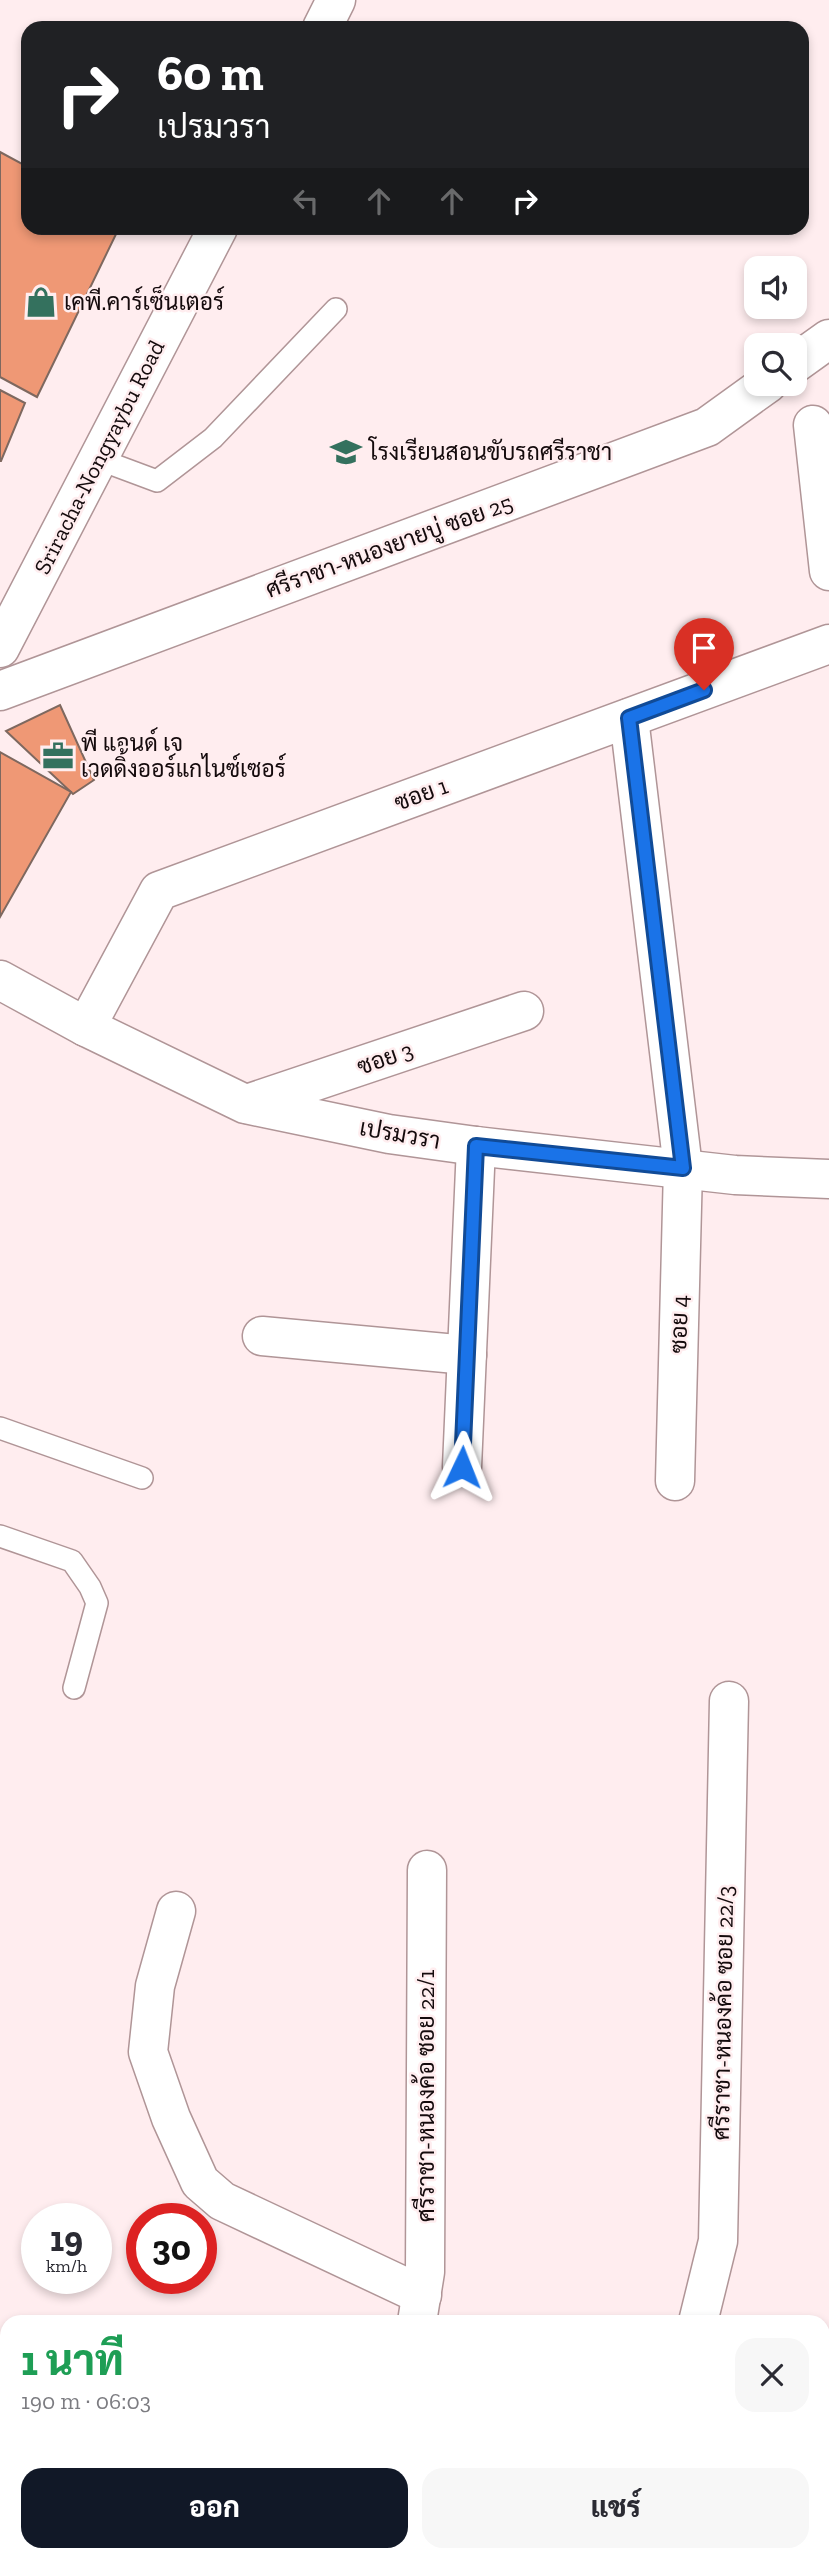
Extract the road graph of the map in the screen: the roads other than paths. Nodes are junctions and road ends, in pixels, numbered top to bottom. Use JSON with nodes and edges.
{"nodes":[{"id":1,"x":336,"y":0,"type":"edge"},
{"id":2,"x":326,"y":21,"type":"edge"},
{"id":3,"x":214,"y":235,"type":"edge"},
{"id":4,"x":336,"y":309,"type":"dead end"},
{"id":5,"x":829,"y":339,"type":"edge"},
{"id":6,"x":807,"y":355,"type":"edge"},
{"id":7,"x":750,"y":396,"type":"edge"},
{"id":8,"x":813,"y":425,"type":"dead end"},
{"id":9,"x":99,"y":459,"type":"junction"},
{"id":10,"x":829,"y":571,"type":"edge"},
{"id":11,"x":829,"y":644,"type":"edge"},
{"id":12,"x":0,"y":648,"type":"edge"},
{"id":13,"x":0,"y":691,"type":"edge"},
{"id":14,"x":629,"y":718,"type":"junction"},
{"id":15,"x":0,"y":981,"type":"edge"},
{"id":16,"x":524,"y":1011,"type":"dead end"},
{"id":17,"x":86,"y":1027,"type":"junction"},
{"id":18,"x":245,"y":1104,"type":"junction"},
{"id":19,"x":476,"y":1146,"type":"junction"},
{"id":20,"x":683,"y":1168,"type":"junction"},
{"id":21,"x":829,"y":1179,"type":"edge"},
{"id":22,"x":262,"y":1336,"type":"dead end"},
{"id":23,"x":467,"y":1355,"type":"junction"},
{"id":24,"x":0,"y":1428,"type":"edge"},
{"id":25,"x":462,"y":1467,"type":"dead end"},
{"id":26,"x":142,"y":1478,"type":"dead end"},
{"id":27,"x":675,"y":1481,"type":"dead end"},
{"id":28,"x":0,"y":1535,"type":"edge"},
{"id":29,"x":74,"y":1688,"type":"dead end"},
{"id":30,"x":729,"y":1701,"type":"dead end"},
{"id":31,"x":426,"y":1870,"type":"dead end"},
{"id":32,"x":176,"y":1911,"type":"dead end"},
{"id":33,"x":420,"y":2309,"type":"edge"},
{"id":34,"x":700,"y":2315,"type":"edge"}],
"edges":[{"from":1,"to":2,"type":"street"},
{"from":3,"to":9,"type":"street","name":"Sriracha-Nongyaybu Road"},
{"from":4,"to":9,"type":"lane"},
{"from":5,"to":6,"type":"street"},
{"from":7,"to":13,"type":"street","name":"ศรีราชา-หนองยายบู่ ซอย 25"},
{"from":8,"to":10,"type":"street"},
{"from":9,"to":12,"type":"street","name":"Sriracha-Nongyaybu Road"},
{"from":11,"to":14,"type":"street","name":"ซอย 1"},
{"from":14,"to":17,"type":"street","name":"ซอย 1"},
{"from":14,"to":20,"type":"street","name":"ซอย 4"},
{"from":15,"to":17,"type":"street","name":"เปรมวรา"},
{"from":16,"to":18,"type":"street","name":"ซอย 3"},
{"from":17,"to":18,"type":"street","name":"เปรมวรา"},
{"from":18,"to":19,"type":"street","name":"เปรมวรา"},
{"from":19,"to":20,"type":"street","name":"เปรมวรา"},
{"from":19,"to":23,"type":"street"},
{"from":20,"to":21,"type":"street","name":"เปรมวรา"},
{"from":20,"to":27,"type":"street","name":"ซอย 4"},
{"from":22,"to":23,"type":"street"},
{"from":23,"to":25,"type":"street"},
{"from":24,"to":26,"type":"lane"},
{"from":28,"to":29,"type":"lane"},
{"from":30,"to":34,"type":"street","name":"ศรีราชา-หนองค้อ ซอย 22/3"},
{"from":31,"to":33,"type":"street","name":"ศรีราชา-หนองค้อ ซอย 22/1"},
{"from":32,"to":33,"type":"street"}]}
